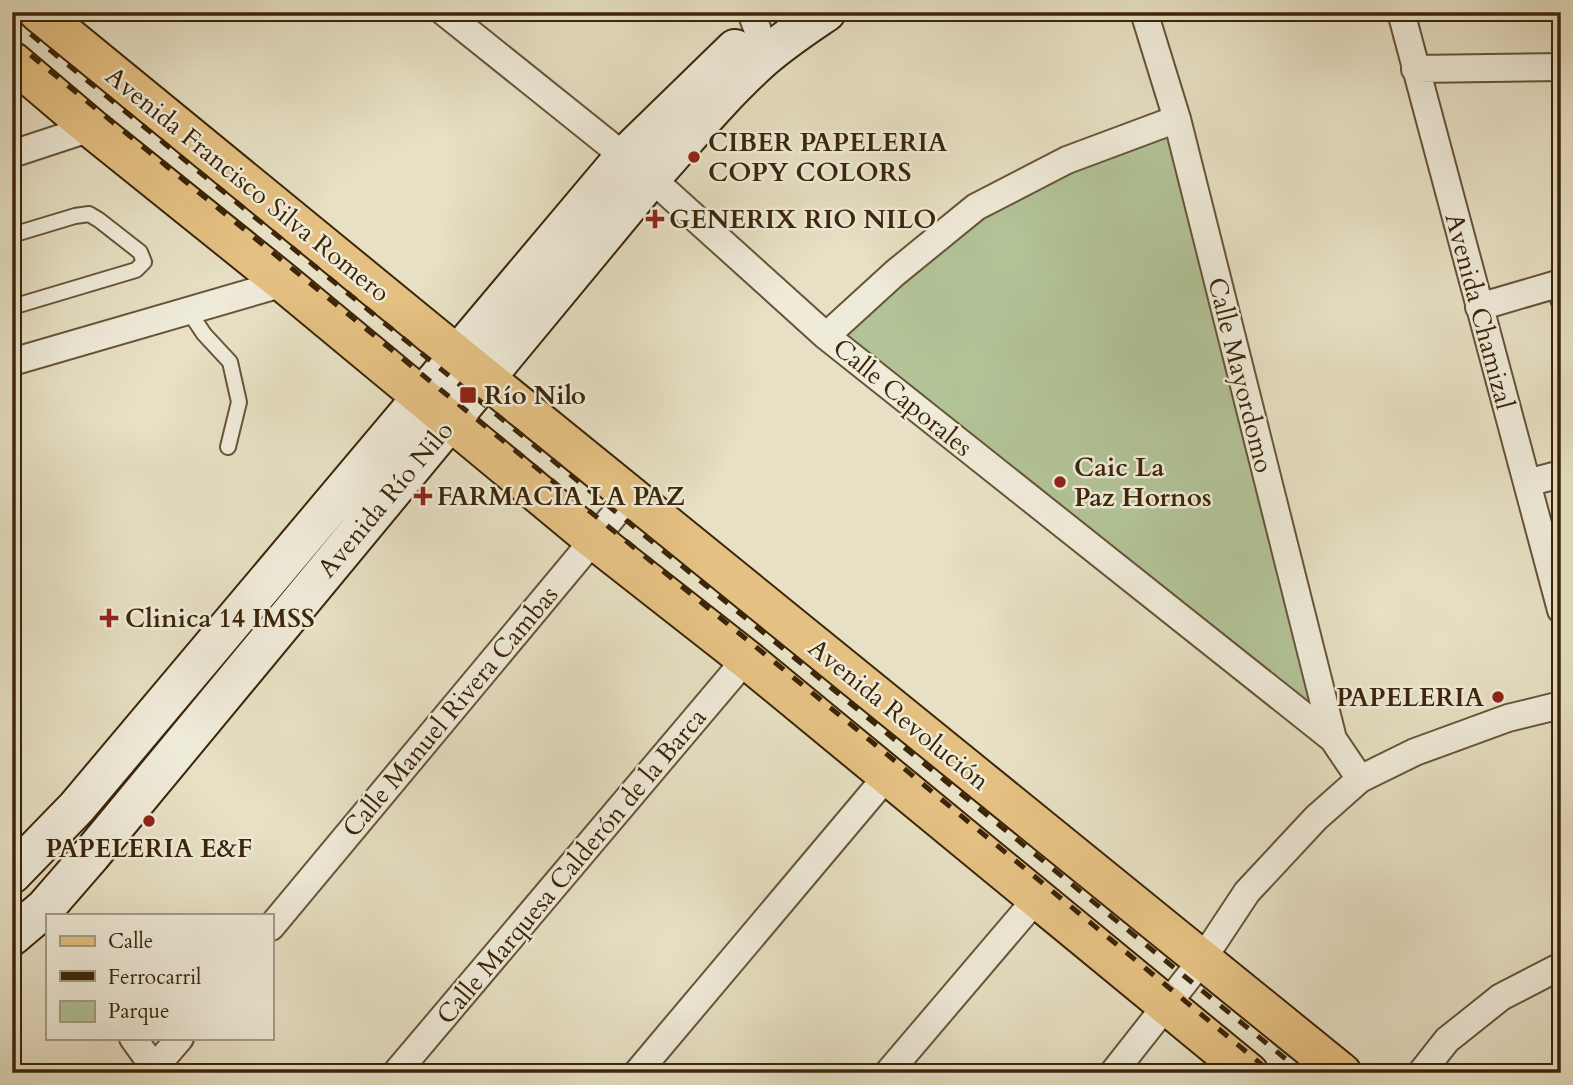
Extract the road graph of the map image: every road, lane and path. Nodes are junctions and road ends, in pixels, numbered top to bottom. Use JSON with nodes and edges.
{"nodes":[{"id":1,"x":38,"y":12,"type":"edge"},
{"id":2,"x":444,"y":12,"type":"edge"},
{"id":3,"x":826,"y":12,"type":"edge"},
{"id":4,"x":1144,"y":12,"type":"edge"},
{"id":5,"x":1401,"y":12,"type":"edge"},
{"id":6,"x":764,"y":18,"type":"edge"},
{"id":7,"x":12,"y":61,"type":"edge"},
{"id":8,"x":1561,"y":67,"type":"edge"},
{"id":9,"x":1415,"y":69,"type":"junction"},
{"id":10,"x":1177,"y":119,"type":"junction"},
{"id":11,"x":91,"y":128,"type":"junction"},
{"id":12,"x":12,"y":154,"type":"edge"},
{"id":13,"x":638,"y":168,"type":"junction"},
{"id":14,"x":12,"y":235,"type":"edge"},
{"id":15,"x":284,"y":283,"type":"junction"},
{"id":16,"x":1558,"y":292,"type":"edge"},
{"id":17,"x":12,"y":307,"type":"edge"},
{"id":18,"x":1479,"y":307,"type":"junction"},
{"id":19,"x":188,"y":310,"type":"junction"},
{"id":20,"x":826,"y":336,"type":"junction"},
{"id":21,"x":12,"y":362,"type":"edge"},
{"id":22,"x":471,"y":366,"type":"junction"},
{"id":23,"x":436,"y":410,"type":"junction"},
{"id":24,"x":228,"y":447,"type":"dead end"},
{"id":25,"x":1561,"y":474,"type":"edge"},
{"id":26,"x":1527,"y":483,"type":"junction"},
{"id":27,"x":630,"y":496,"type":"junction"},
{"id":28,"x":593,"y":539,"type":"junction"},
{"id":29,"x":1556,"y":568,"type":"edge"},
{"id":30,"x":1561,"y":610,"type":"edge"},
{"id":31,"x":746,"y":659,"type":"junction"},
{"id":32,"x":1561,"y":705,"type":"edge"},
{"id":33,"x":1333,"y":739,"type":"junction"},
{"id":34,"x":888,"y":775,"type":"junction"},
{"id":35,"x":1360,"y":779,"type":"junction"},
{"id":36,"x":13,"y":870,"type":"edge"},
{"id":37,"x":1037,"y":898,"type":"junction"},
{"id":38,"x":47,"y":912,"type":"edge"},
{"id":39,"x":273,"y":925,"type":"edge"},
{"id":40,"x":12,"y":936,"type":"edge"},
{"id":41,"x":1202,"y":960,"type":"junction"},
{"id":42,"x":1561,"y":966,"type":"edge"},
{"id":43,"x":1167,"y":1006,"type":"junction"},
{"id":44,"x":134,"y":1040,"type":"edge"},
{"id":45,"x":178,"y":1040,"type":"edge"},
{"id":46,"x":154,"y":1071,"type":"edge"},
{"id":47,"x":396,"y":1073,"type":"edge"},
{"id":48,"x":637,"y":1073,"type":"edge"},
{"id":49,"x":888,"y":1073,"type":"edge"},
{"id":50,"x":1113,"y":1073,"type":"edge"},
{"id":51,"x":1249,"y":1073,"type":"edge"},
{"id":52,"x":1342,"y":1073,"type":"edge"},
{"id":53,"x":1421,"y":1073,"type":"edge"}],
"edges":[{"from":1,"to":22,"type":"main road","name":"Avenida Francisco Silva Romero"},
{"from":2,"to":13,"type":"street","name":"Calle Caporales"},
{"from":3,"to":13,"type":"main road","name":"Avenida Río Nilo"},
{"from":4,"to":10,"type":"street","name":"Calle Mayordomo"},
{"from":5,"to":9,"type":"street","name":"Avenida Chamizal"},
{"from":6,"to":13,"type":"main road","name":"Avenida Río Nilo"},
{"from":7,"to":11,"type":"main road","name":"Avenida Francisco Silva Romero"},
{"from":8,"to":9,"type":"street"},
{"from":9,"to":18,"type":"street","name":"Avenida Chamizal"},
{"from":10,"to":20,"type":"street"},
{"from":10,"to":33,"type":"street","name":"Calle Mayordomo"},
{"from":11,"to":12,"type":"street"},
{"from":11,"to":15,"type":"main road","name":"Avenida Francisco Silva Romero"},
{"from":13,"to":20,"type":"street","name":"Calle Caporales"},
{"from":13,"to":22,"type":"main road","name":"Avenida Río Nilo"},
{"from":14,"to":17,"type":"lane"},
{"from":15,"to":19,"type":"street"},
{"from":15,"to":23,"type":"main road","name":"Avenida Francisco Silva Romero"},
{"from":16,"to":18,"type":"street"},
{"from":18,"to":26,"type":"street","name":"Avenida Chamizal"},
{"from":19,"to":21,"type":"street"},
{"from":19,"to":24,"type":"lane"},
{"from":20,"to":33,"type":"street","name":"Calle Caporales"},
{"from":22,"to":23,"type":"main road","name":"Avenida Río Nilo"},
{"from":22,"to":27,"type":"main road","name":"Avenida Revolución"},
{"from":23,"to":28,"type":"main road","name":"Avenida Revolución"},
{"from":23,"to":36,"type":"main road","name":"Avenida Río Nilo"},
{"from":23,"to":38,"type":"main road","name":"Avenida Río Nilo"},
{"from":25,"to":26,"type":"street"},
{"from":26,"to":29,"type":"street","name":"Avenida Chamizal"},
{"from":27,"to":28,"type":"street","name":"Calle Manuel Rivera Cambas"},
{"from":27,"to":41,"type":"main road","name":"Avenida Revolución"},
{"from":28,"to":31,"type":"main road","name":"Avenida Revolución"},
{"from":28,"to":39,"type":"street","name":"Calle Manuel Rivera Cambas"},
{"from":29,"to":30,"type":"street","name":"Avenida Chamizal"},
{"from":31,"to":34,"type":"main road","name":"Avenida Revolución"},
{"from":31,"to":47,"type":"street","name":"Calle Marquesa Calderón de la Barca"},
{"from":32,"to":35,"type":"street"},
{"from":33,"to":35,"type":"street","name":"Calle Caporales"},
{"from":34,"to":37,"type":"main road","name":"Avenida Revolución"},
{"from":34,"to":48,"type":"street"},
{"from":35,"to":41,"type":"street"},
{"from":36,"to":38,"type":"street"},
{"from":37,"to":43,"type":"main road","name":"Avenida Revolución"},
{"from":37,"to":49,"type":"street"},
{"from":38,"to":40,"type":"main road","name":"Avenida Río Nilo"},
{"from":41,"to":43,"type":"street"},
{"from":41,"to":52,"type":"main road","name":"Avenida Revolución"},
{"from":42,"to":53,"type":"street"},
{"from":43,"to":50,"type":"street"},
{"from":43,"to":51,"type":"main road","name":"Avenida Revolución"},
{"from":44,"to":46,"type":"street"},
{"from":45,"to":46,"type":"street"}]}
